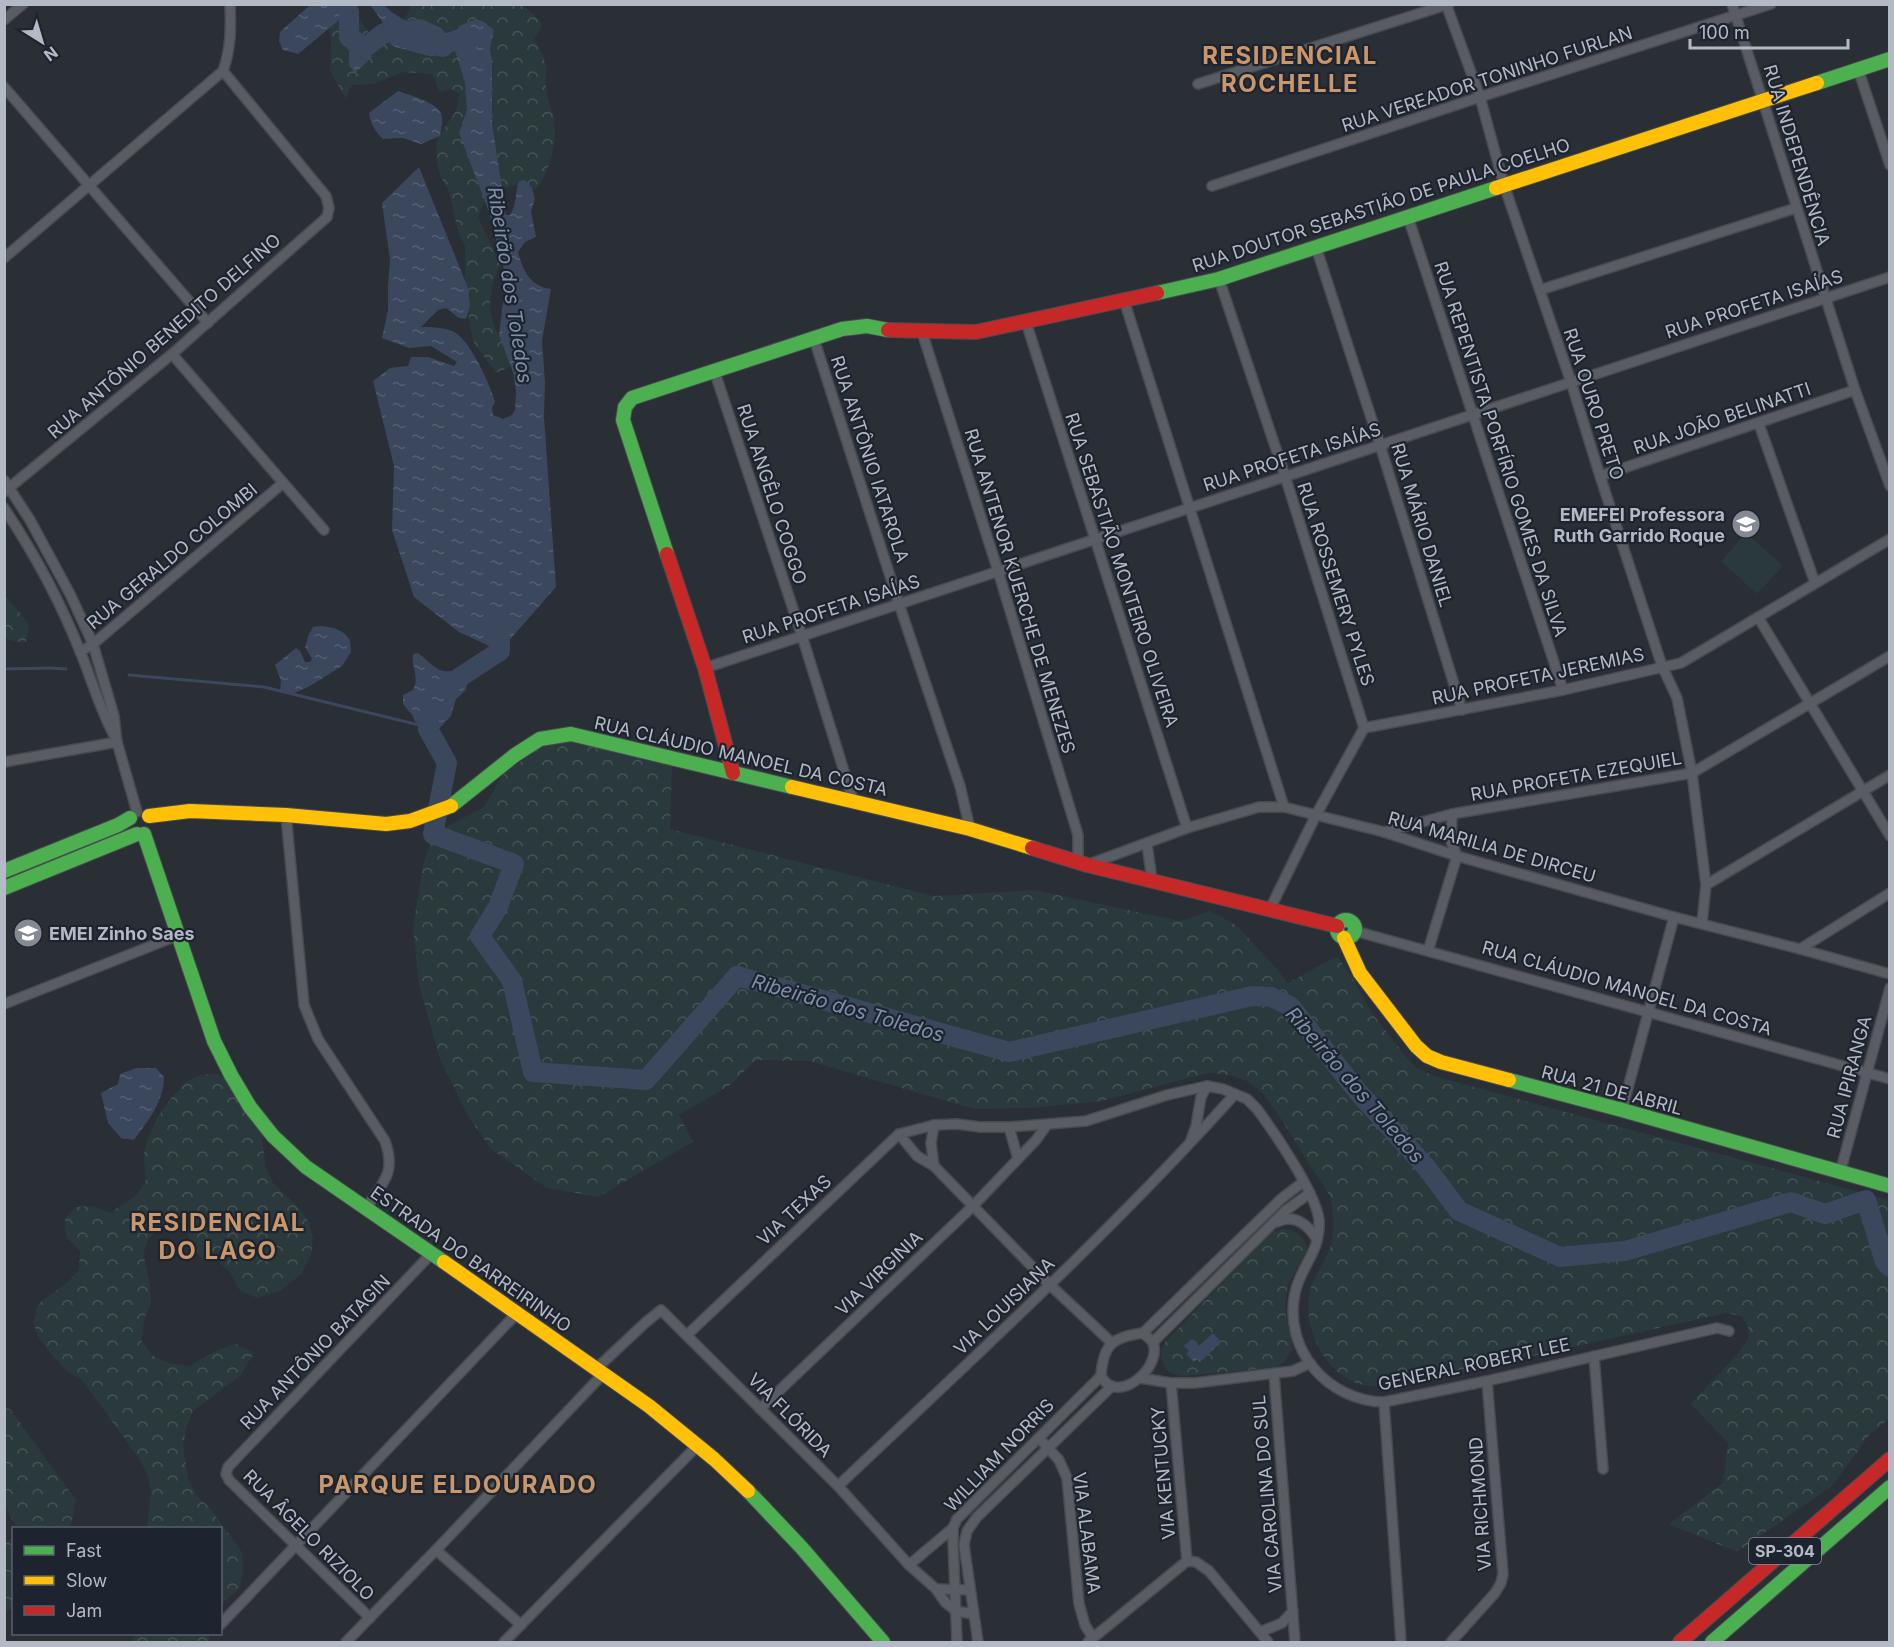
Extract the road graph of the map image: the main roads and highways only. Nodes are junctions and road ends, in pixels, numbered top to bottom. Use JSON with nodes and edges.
{"nodes":[{"id":1,"x":1890,"y":59,"type":"edge"},
{"id":2,"x":733,"y":773,"type":"junction"},
{"id":3,"x":139,"y":815,"type":"junction"},
{"id":4,"x":141,"y":834,"type":"junction"},
{"id":5,"x":4,"y":871,"type":"edge"},
{"id":6,"x":4,"y":888,"type":"edge"},
{"id":7,"x":1347,"y":933,"type":"joint"},
{"id":8,"x":1890,"y":1186,"type":"edge"},
{"id":9,"x":1890,"y":1459,"type":"edge"},
{"id":10,"x":1890,"y":1487,"type":"edge"},
{"id":11,"x":883,"y":1642,"type":"edge"},
{"id":12,"x":1680,"y":1642,"type":"edge"},
{"id":13,"x":1713,"y":1642,"type":"edge"}],
"edges":[{"from":1,"to":2,"type":"main road","name":"RUA DOUTOR SEBASTIÃO DE PAULA COELHO"},
{"from":2,"to":3,"type":"main road","name":"RUA CLÁUDIO MANOEL DA COSTA"},
{"from":2,"to":7,"type":"main road","name":"RUA CLÁUDIO MANOEL DA COSTA"},
{"from":3,"to":4,"type":"main road","name":"ESTRADA DO BARREIRINHO"},
{"from":3,"to":4,"type":"main road"},
{"from":3,"to":5,"type":"main road","name":"RUA CLÁUDIO MANOEL DA COSTA"},
{"from":4,"to":6,"type":"main road"},
{"from":4,"to":11,"type":"main road","name":"ESTRADA DO BARREIRINHO"},
{"from":7,"to":8,"type":"main road","name":"RUA 21 DE ABRIL"},
{"from":9,"to":12,"type":"main road","number":"SP-304"},
{"from":10,"to":13,"type":"main road","number":"SP-304"}]}
